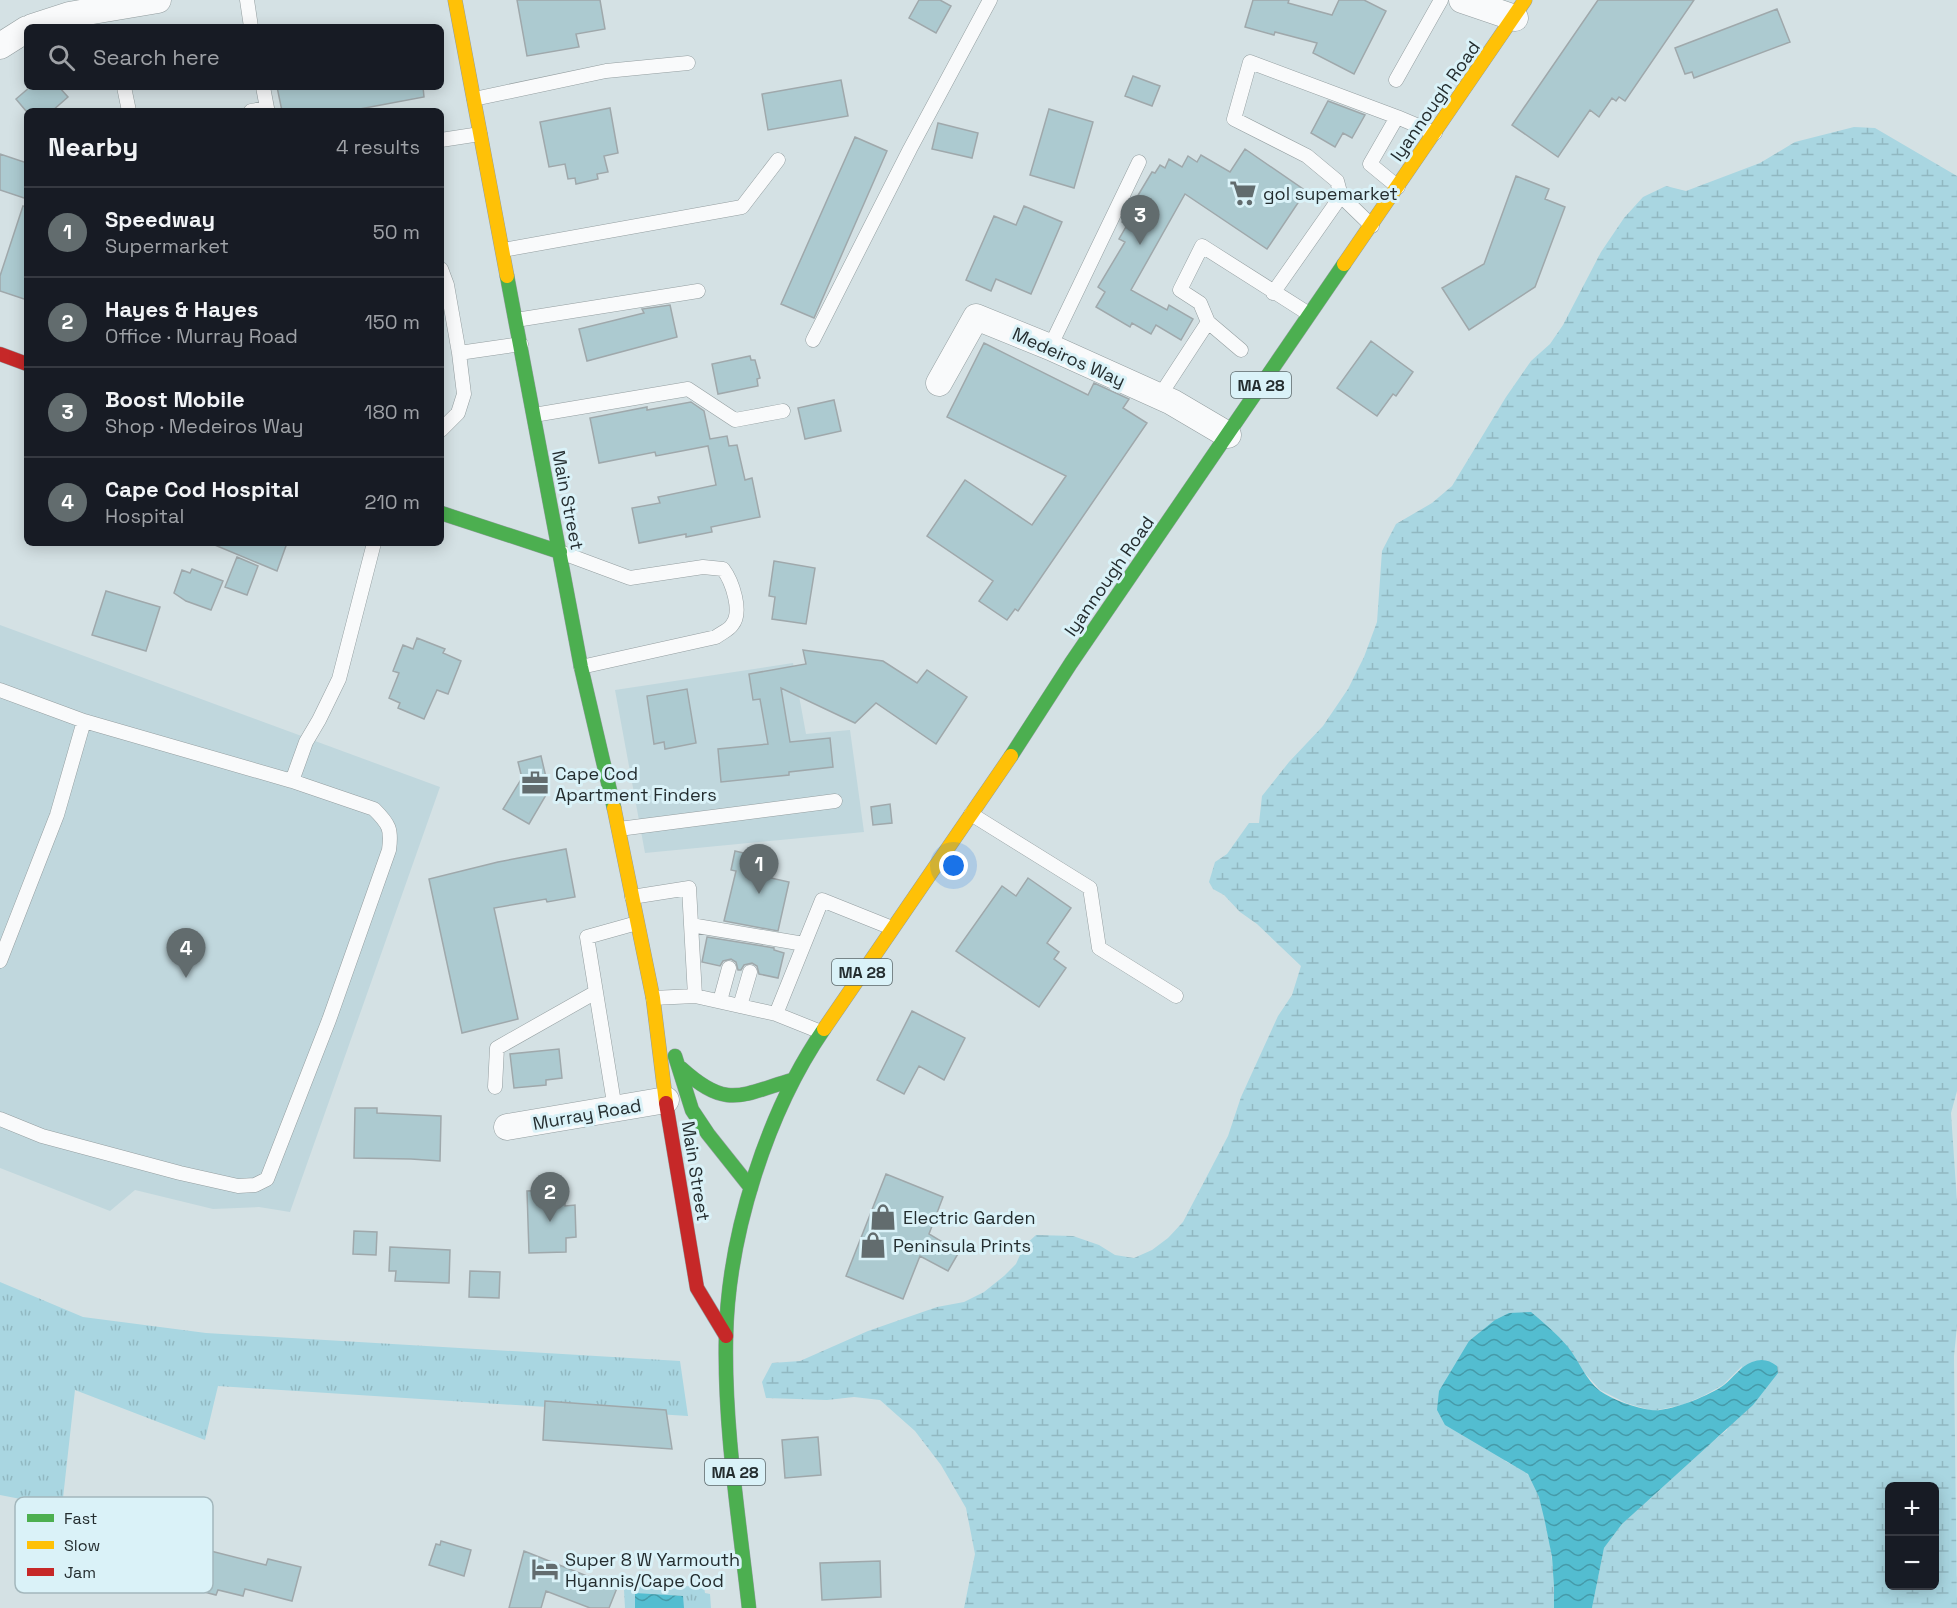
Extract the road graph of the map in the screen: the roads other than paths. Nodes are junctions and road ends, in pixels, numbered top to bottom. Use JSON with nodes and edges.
{"nodes":[{"id":1,"x":158,"y":0,"type":"edge"},
{"id":2,"x":247,"y":0,"type":"edge"},
{"id":3,"x":455,"y":0,"type":"edge"},
{"id":4,"x":990,"y":0,"type":"edge"},
{"id":5,"x":1458,"y":0,"type":"edge"},
{"id":6,"x":1520,"y":9,"type":"edge"},
{"id":7,"x":41,"y":24,"type":"edge"},
{"id":8,"x":251,"y":24,"type":"edge"},
{"id":9,"x":24,"y":31,"type":"edge"},
{"id":10,"x":0,"y":46,"type":"edge"},
{"id":11,"x":688,"y":63,"type":"dead end"},
{"id":12,"x":1396,"y":80,"type":"dead end"},
{"id":13,"x":125,"y":90,"type":"edge"},
{"id":14,"x":264,"y":90,"type":"edge"},
{"id":15,"x":474,"y":99,"type":"junction"},
{"id":16,"x":128,"y":108,"type":"edge"},
{"id":17,"x":267,"y":108,"type":"edge"},
{"id":18,"x":1397,"y":117,"type":"junction"},
{"id":19,"x":1435,"y":133,"type":"junction"},
{"id":20,"x":480,"y":134,"type":"junction"},
{"id":21,"x":445,"y":140,"type":"edge"},
{"id":22,"x":778,"y":160,"type":"dead end"},
{"id":23,"x":1139,"y":162,"type":"dead end"},
{"id":24,"x":1398,"y":187,"type":"junction"},
{"id":25,"x":1341,"y":196,"type":"junction"},
{"id":26,"x":1372,"y":226,"type":"junction"},
{"id":27,"x":503,"y":250,"type":"junction"},
{"id":28,"x":444,"y":277,"type":"edge"},
{"id":29,"x":698,"y":291,"type":"dead end"},
{"id":30,"x":1273,"y":293,"type":"junction"},
{"id":31,"x":1309,"y":314,"type":"junction"},
{"id":32,"x":516,"y":320,"type":"junction"},
{"id":33,"x":1208,"y":322,"type":"junction"},
{"id":34,"x":813,"y":340,"type":"dead end"},
{"id":35,"x":520,"y":344,"type":"junction"},
{"id":36,"x":1050,"y":347,"type":"junction"},
{"id":37,"x":1241,"y":350,"type":"dead end"},
{"id":38,"x":459,"y":353,"type":"junction"},
{"id":39,"x":0,"y":354,"type":"edge"},
{"id":40,"x":24,"y":363,"type":"edge"},
{"id":41,"x":939,"y":383,"type":"dead end"},
{"id":42,"x":1159,"y":397,"type":"junction"},
{"id":43,"x":783,"y":411,"type":"dead end"},
{"id":44,"x":534,"y":415,"type":"junction"},
{"id":45,"x":444,"y":427,"type":"edge"},
{"id":46,"x":1228,"y":435,"type":"junction"},
{"id":47,"x":444,"y":514,"type":"edge"},
{"id":48,"x":373,"y":546,"type":"edge"},
{"id":49,"x":561,"y":552,"type":"junction"},
{"id":50,"x":581,"y":667,"type":"junction"},
{"id":51,"x":0,"y":690,"type":"edge"},
{"id":52,"x":84,"y":721,"type":"junction"},
{"id":53,"x":292,"y":781,"type":"junction"},
{"id":54,"x":835,"y":801,"type":"dead end"},
{"id":55,"x":971,"y":814,"type":"junction"},
{"id":56,"x":619,"y":829,"type":"junction"},
{"id":57,"x":632,"y":897,"type":"junction"},
{"id":58,"x":637,"y":923,"type":"junction"},
{"id":59,"x":692,"y":925,"type":"junction"},
{"id":60,"x":892,"y":928,"type":"junction"},
{"id":61,"x":3,"y":943,"type":"edge"},
{"id":62,"x":804,"y":944,"type":"junction"},
{"id":63,"x":0,"y":961,"type":"edge"},
{"id":64,"x":729,"y":968,"type":"dead end"},
{"id":65,"x":750,"y":972,"type":"dead end"},
{"id":66,"x":596,"y":992,"type":"junction"},
{"id":67,"x":695,"y":996,"type":"junction"},
{"id":68,"x":1176,"y":996,"type":"dead end"},
{"id":69,"x":653,"y":1001,"type":"junction"},
{"id":70,"x":720,"y":1001,"type":"junction"},
{"id":71,"x":740,"y":1005,"type":"junction"},
{"id":72,"x":776,"y":1014,"type":"junction"},
{"id":73,"x":821,"y":1033,"type":"junction"},
{"id":74,"x":681,"y":1068,"type":"junction"},
{"id":75,"x":792,"y":1080,"type":"junction"},
{"id":76,"x":495,"y":1087,"type":"dead end"},
{"id":77,"x":666,"y":1100,"type":"junction"},
{"id":78,"x":615,"y":1109,"type":"junction"},
{"id":79,"x":0,"y":1119,"type":"edge"},
{"id":80,"x":507,"y":1128,"type":"dead end"},
{"id":81,"x":751,"y":1188,"type":"junction"},
{"id":82,"x":726,"y":1336,"type":"junction"},
{"id":83,"x":749,"y":1608,"type":"edge"}],
"edges":[{"from":1,"to":7,"type":"street"},
{"from":2,"to":8,"type":"lane"},
{"from":3,"to":15,"type":"main road","name":"Main Street"},
{"from":4,"to":34,"type":"lane"},
{"from":5,"to":6,"type":"street"},
{"from":5,"to":12,"type":"lane"},
{"from":6,"to":19,"type":"main road","name":"Iyannough Road","number":"MA 28"},
{"from":9,"to":10,"type":"street"},
{"from":11,"to":15,"type":"lane"},
{"from":13,"to":16,"type":"lane"},
{"from":14,"to":17,"type":"lane"},
{"from":15,"to":20,"type":"main road","name":"Main Street"},
{"from":18,"to":19,"type":"lane"},
{"from":18,"to":24,"type":"lane"},
{"from":18,"to":25,"type":"lane"},
{"from":19,"to":24,"type":"main road","name":"Iyannough Road","number":"MA 28"},
{"from":20,"to":21,"type":"lane"},
{"from":20,"to":27,"type":"main road","name":"Main Street"},
{"from":22,"to":27,"type":"lane"},
{"from":23,"to":36,"type":"lane"},
{"from":24,"to":26,"type":"main road","name":"Iyannough Road","number":"MA 28"},
{"from":25,"to":26,"type":"lane"},
{"from":25,"to":30,"type":"lane"},
{"from":26,"to":31,"type":"main road","name":"Iyannough Road","number":"MA 28"},
{"from":27,"to":32,"type":"main road","name":"Main Street"},
{"from":28,"to":38,"type":"lane"},
{"from":29,"to":32,"type":"lane"},
{"from":30,"to":31,"type":"lane"},
{"from":30,"to":33,"type":"lane"},
{"from":31,"to":46,"type":"main road","name":"Iyannough Road","number":"MA 28"},
{"from":32,"to":35,"type":"main road","name":"Main Street"},
{"from":33,"to":37,"type":"lane"},
{"from":33,"to":42,"type":"lane"},
{"from":35,"to":38,"type":"lane"},
{"from":35,"to":44,"type":"main road","name":"Main Street"},
{"from":36,"to":41,"type":"street","name":"Medeiros Way"},
{"from":36,"to":42,"type":"street","name":"Medeiros Way"},
{"from":38,"to":45,"type":"lane"},
{"from":39,"to":40,"type":"main road"},
{"from":42,"to":46,"type":"street","name":"Medeiros Way"},
{"from":43,"to":44,"type":"lane"},
{"from":44,"to":49,"type":"main road","name":"Main Street"},
{"from":46,"to":55,"type":"main road","name":"Iyannough Road","number":"MA 28"},
{"from":47,"to":49,"type":"main road"},
{"from":48,"to":53,"type":"lane"},
{"from":49,"to":50,"type":"main road","name":"Main Street"},
{"from":49,"to":50,"type":"lane"},
{"from":50,"to":56,"type":"main road","name":"Main Street"},
{"from":51,"to":52,"type":"lane"},
{"from":52,"to":53,"type":"lane"},
{"from":52,"to":61,"type":"lane"},
{"from":53,"to":79,"type":"lane"},
{"from":54,"to":56,"type":"lane"},
{"from":55,"to":60,"type":"main road","name":"Iyannough Road","number":"MA 28"},
{"from":55,"to":68,"type":"lane"},
{"from":56,"to":57,"type":"main road","name":"Main Street"},
{"from":57,"to":58,"type":"main road","name":"Main Street"},
{"from":57,"to":59,"type":"lane"},
{"from":58,"to":66,"type":"lane"},
{"from":58,"to":69,"type":"main road","name":"Main Street"},
{"from":59,"to":62,"type":"lane"},
{"from":59,"to":67,"type":"lane"},
{"from":60,"to":62,"type":"lane"},
{"from":60,"to":73,"type":"main road","name":"Iyannough Road","number":"MA 28"},
{"from":61,"to":63,"type":"lane"},
{"from":62,"to":72,"type":"lane"},
{"from":64,"to":70,"type":"lane"},
{"from":65,"to":71,"type":"lane"},
{"from":66,"to":76,"type":"lane"},
{"from":66,"to":78,"type":"lane"},
{"from":67,"to":69,"type":"lane"},
{"from":67,"to":70,"type":"lane"},
{"from":69,"to":74,"type":"main road","name":"Main Street"},
{"from":69,"to":77,"type":"main road","name":"Main Street"},
{"from":70,"to":71,"type":"lane"},
{"from":71,"to":72,"type":"lane"},
{"from":72,"to":73,"type":"lane"},
{"from":73,"to":75,"type":"main road","name":"Iyannough Road","number":"MA 28"},
{"from":74,"to":75,"type":"main road","name":"Main Street"},
{"from":74,"to":81,"type":"main road","name":"Main Street"},
{"from":75,"to":81,"type":"main road","name":"Iyannough Road","number":"MA 28"},
{"from":77,"to":78,"type":"street","name":"Murray Road"},
{"from":77,"to":82,"type":"main road","name":"Main Street"},
{"from":78,"to":80,"type":"street","name":"Murray Road"},
{"from":81,"to":82,"type":"main road","number":"MA 28"},
{"from":82,"to":83,"type":"main road","number":"MA 28"}]}
